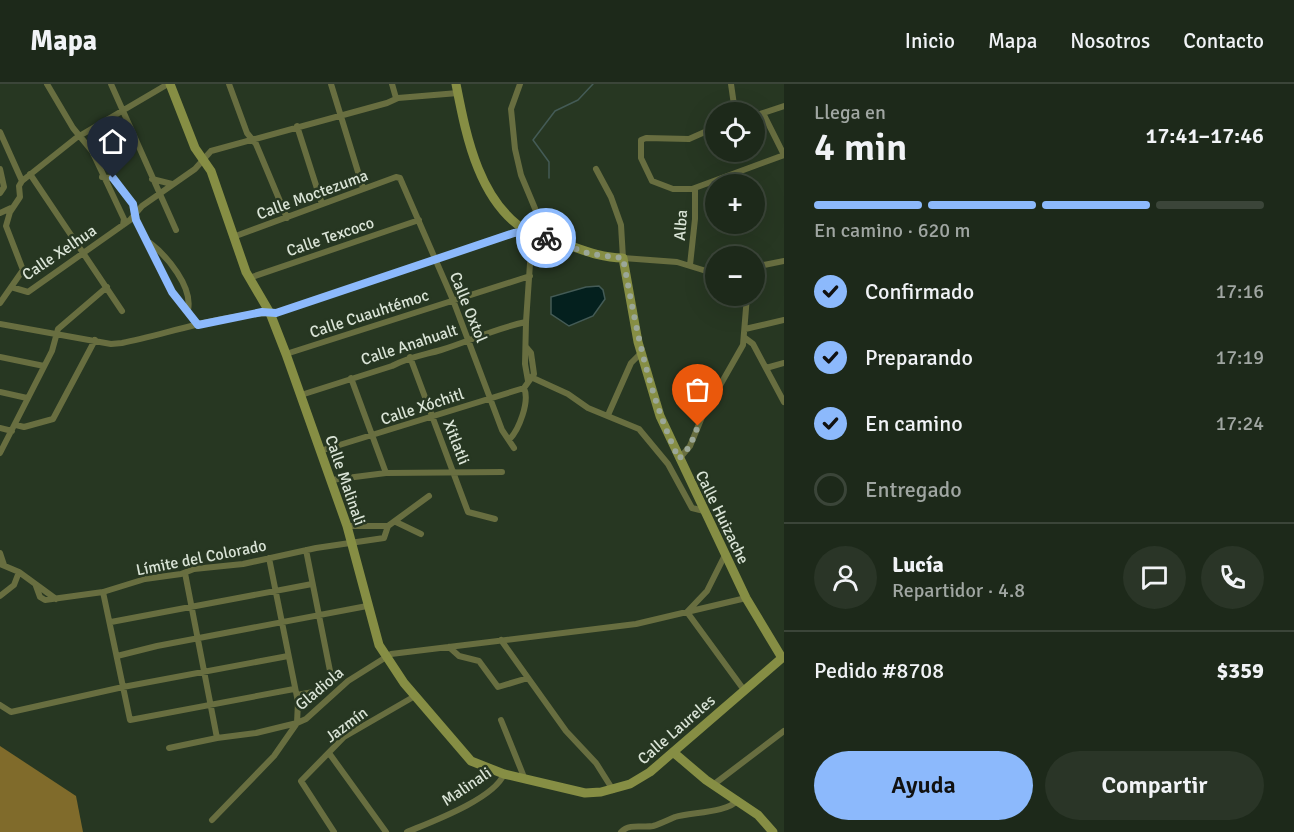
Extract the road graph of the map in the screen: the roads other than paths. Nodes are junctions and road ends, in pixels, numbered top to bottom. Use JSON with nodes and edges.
{"nodes":[{"id":1,"x":47,"y":84,"type":"edge"},
{"id":2,"x":111,"y":84,"type":"edge"},
{"id":3,"x":169,"y":84,"type":"edge"},
{"id":4,"x":228,"y":84,"type":"edge"},
{"id":5,"x":331,"y":84,"type":"edge"},
{"id":6,"x":392,"y":84,"type":"edge"},
{"id":7,"x":520,"y":84,"type":"edge"},
{"id":8,"x":731,"y":84,"type":"edge"},
{"id":9,"x":457,"y":89,"type":"edge"},
{"id":10,"x":396,"y":98,"type":"junction"},
{"id":11,"x":734,"y":102,"type":"edge"},
{"id":12,"x":784,"y":106,"type":"edge"},
{"id":13,"x":123,"y":111,"type":"junction"},
{"id":14,"x":765,"y":115,"type":"edge"},
{"id":15,"x":341,"y":116,"type":"junction"},
{"id":16,"x":765,"y":117,"type":"edge"},
{"id":17,"x":297,"y":126,"type":"junction"},
{"id":18,"x":92,"y":131,"type":"junction"},
{"id":19,"x":0,"y":132,"type":"edge"},
{"id":20,"x":705,"y":132,"type":"edge"},
{"id":21,"x":80,"y":136,"type":"junction"},
{"id":22,"x":252,"y":139,"type":"junction"},
{"id":23,"x":92,"y":151,"type":"junction"},
{"id":24,"x":784,"y":155,"type":"edge"},
{"id":25,"x":204,"y":160,"type":"junction"},
{"id":26,"x":0,"y":169,"type":"edge"},
{"id":27,"x":596,"y":169,"type":"dead end"},
{"id":28,"x":30,"y":174,"type":"junction"},
{"id":29,"x":102,"y":177,"type":"junction"},
{"id":30,"x":399,"y":177,"type":"joint"},
{"id":31,"x":152,"y":178,"type":"junction"},
{"id":32,"x":20,"y":184,"type":"junction"},
{"id":33,"x":172,"y":184,"type":"junction"},
{"id":34,"x":363,"y":188,"type":"junction"},
{"id":35,"x":695,"y":188,"type":"junction"},
{"id":36,"x":0,"y":192,"type":"edge"},
{"id":37,"x":158,"y":194,"type":"junction"},
{"id":38,"x":322,"y":204,"type":"junction"},
{"id":39,"x":11,"y":208,"type":"junction"},
{"id":40,"x":0,"y":213,"type":"edge"},
{"id":41,"x":136,"y":214,"type":"junction"},
{"id":42,"x":286,"y":218,"type":"junction"},
{"id":43,"x":419,"y":220,"type":"junction"},
{"id":44,"x":122,"y":225,"type":"junction"},
{"id":45,"x":176,"y":231,"type":"dead end"},
{"id":46,"x":532,"y":233,"type":"junction"},
{"id":47,"x":233,"y":237,"type":"junction"},
{"id":48,"x":148,"y":243,"type":"junction"},
{"id":49,"x":84,"y":252,"type":"junction"},
{"id":50,"x":623,"y":258,"type":"junction"},
{"id":51,"x":435,"y":260,"type":"junction"},
{"id":52,"x":784,"y":261,"type":"edge"},
{"id":53,"x":765,"y":265,"type":"edge"},
{"id":54,"x":690,"y":266,"type":"junction"},
{"id":55,"x":705,"y":271,"type":"edge"},
{"id":56,"x":164,"y":276,"type":"junction"},
{"id":57,"x":530,"y":276,"type":"junction"},
{"id":58,"x":249,"y":278,"type":"junction"},
{"id":59,"x":182,"y":282,"type":"junction"},
{"id":60,"x":11,"y":287,"type":"junction"},
{"id":61,"x":107,"y":287,"type":"junction"},
{"id":62,"x":453,"y":300,"type":"junction"},
{"id":63,"x":0,"y":303,"type":"edge"},
{"id":64,"x":746,"y":306,"type":"edge"},
{"id":65,"x":188,"y":310,"type":"junction"},
{"id":66,"x":122,"y":311,"type":"dead end"},
{"id":67,"x":270,"y":312,"type":"junction"},
{"id":68,"x":784,"y":320,"type":"edge"},
{"id":69,"x":526,"y":322,"type":"junction"},
{"id":70,"x":0,"y":324,"type":"edge"},
{"id":71,"x":198,"y":325,"type":"junction"},
{"id":72,"x":745,"y":329,"type":"junction"},
{"id":73,"x":57,"y":333,"type":"junction"},
{"id":74,"x":745,"y":338,"type":"junction"},
{"id":75,"x":468,"y":339,"type":"junction"},
{"id":76,"x":94,"y":340,"type":"junction"},
{"id":77,"x":641,"y":352,"type":"junction"},
{"id":78,"x":286,"y":354,"type":"junction"},
{"id":79,"x":0,"y":357,"type":"edge"},
{"id":80,"x":410,"y":357,"type":"junction"},
{"id":81,"x":784,"y":363,"type":"edge"},
{"id":82,"x":44,"y":366,"type":"junction"},
{"id":83,"x":766,"y":368,"type":"junction"},
{"id":84,"x":351,"y":378,"type":"junction"},
{"id":85,"x":531,"y":380,"type":"junction"},
{"id":86,"x":524,"y":388,"type":"junction"},
{"id":87,"x":0,"y":392,"type":"edge"},
{"id":88,"x":301,"y":395,"type":"junction"},
{"id":89,"x":27,"y":398,"type":"junction"},
{"id":90,"x":490,"y":398,"type":"junction"},
{"id":91,"x":784,"y":402,"type":"edge"},
{"id":92,"x":608,"y":415,"type":"junction"},
{"id":93,"x":433,"y":418,"type":"junction"},
{"id":94,"x":0,"y":428,"type":"edge"},
{"id":95,"x":14,"y":428,"type":"junction"},
{"id":96,"x":374,"y":436,"type":"junction"},
{"id":97,"x":509,"y":440,"type":"junction"},
{"id":98,"x":514,"y":448,"type":"dead end"},
{"id":99,"x":320,"y":451,"type":"junction"},
{"id":100,"x":0,"y":453,"type":"edge"},
{"id":101,"x":679,"y":459,"type":"junction"},
{"id":102,"x":454,"y":472,"type":"junction"},
{"id":103,"x":502,"y":472,"type":"dead end"},
{"id":104,"x":386,"y":473,"type":"junction"},
{"id":105,"x":331,"y":480,"type":"junction"},
{"id":106,"x":429,"y":496,"type":"dead end"},
{"id":107,"x":704,"y":511,"type":"junction"},
{"id":108,"x":495,"y":519,"type":"dead end"},
{"id":109,"x":396,"y":522,"type":"junction"},
{"id":110,"x":347,"y":526,"type":"junction"},
{"id":111,"x":388,"y":526,"type":"junction"},
{"id":112,"x":421,"y":534,"type":"dead end"},
{"id":113,"x":350,"y":543,"type":"junction"},
{"id":114,"x":306,"y":550,"type":"junction"},
{"id":115,"x":0,"y":553,"type":"edge"},
{"id":116,"x":725,"y":555,"type":"junction"},
{"id":117,"x":268,"y":558,"type":"junction"},
{"id":118,"x":2,"y":564,"type":"edge"},
{"id":119,"x":19,"y":572,"type":"junction"},
{"id":120,"x":185,"y":573,"type":"junction"},
{"id":121,"x":312,"y":584,"type":"junction"},
{"id":122,"x":275,"y":591,"type":"junction"},
{"id":123,"x":103,"y":592,"type":"junction"},
{"id":124,"x":0,"y":596,"type":"edge"},
{"id":125,"x":746,"y":598,"type":"junction"},
{"id":126,"x":192,"y":606,"type":"junction"},
{"id":127,"x":367,"y":606,"type":"junction"},
{"id":128,"x":687,"y":612,"type":"junction"},
{"id":129,"x":319,"y":615,"type":"junction"},
{"id":130,"x":111,"y":622,"type":"junction"},
{"id":131,"x":282,"y":624,"type":"junction"},
{"id":132,"x":198,"y":639,"type":"junction"},
{"id":133,"x":501,"y":640,"type":"junction"},
{"id":134,"x":449,"y":647,"type":"junction"},
{"id":135,"x":117,"y":656,"type":"junction"},
{"id":136,"x":288,"y":656,"type":"junction"},
{"id":137,"x":386,"y":656,"type":"junction"},
{"id":138,"x":783,"y":660,"type":"edge"},
{"id":139,"x":204,"y":672,"type":"junction"},
{"id":140,"x":528,"y":678,"type":"junction"},
{"id":141,"x":332,"y":684,"type":"junction"},
{"id":142,"x":123,"y":687,"type":"junction"},
{"id":143,"x":339,"y":689,"type":"junction"},
{"id":144,"x":744,"y":690,"type":"junction"},
{"id":145,"x":296,"y":692,"type":"junction"},
{"id":146,"x":415,"y":696,"type":"junction"},
{"id":147,"x":0,"y":705,"type":"edge"},
{"id":148,"x":211,"y":706,"type":"junction"},
{"id":149,"x":501,"y":720,"type":"dead end"},
{"id":150,"x":297,"y":723,"type":"junction"},
{"id":151,"x":784,"y":731,"type":"edge"},
{"id":152,"x":217,"y":738,"type":"junction"},
{"id":153,"x":169,"y":748,"type":"dead end"},
{"id":154,"x":674,"y":752,"type":"junction"},
{"id":155,"x":329,"y":753,"type":"junction"},
{"id":156,"x":504,"y":774,"type":"junction"},
{"id":157,"x":524,"y":777,"type":"junction"},
{"id":158,"x":713,"y":785,"type":"junction"},
{"id":159,"x":613,"y":790,"type":"junction"},
{"id":160,"x":738,"y":800,"type":"junction"},
{"id":161,"x":212,"y":820,"type":"dead end"},
{"id":162,"x":334,"y":832,"type":"edge"},
{"id":163,"x":386,"y":832,"type":"edge"},
{"id":164,"x":407,"y":832,"type":"edge"},
{"id":165,"x":621,"y":832,"type":"edge"},
{"id":166,"x":773,"y":832,"type":"edge"}],
"edges":[{"from":1,"to":21,"type":"street"},
{"from":2,"to":13,"type":"street"},
{"from":3,"to":13,"type":"street"},
{"from":3,"to":25,"type":"street","name":"Calle Malinali"},
{"from":4,"to":22,"type":"street"},
{"from":5,"to":15,"type":"street"},
{"from":6,"to":10,"type":"street"},
{"from":7,"to":46,"type":"street"},
{"from":8,"to":11,"type":"street"},
{"from":9,"to":10,"type":"street"},
{"from":9,"to":46,"type":"street"},
{"from":10,"to":15,"type":"street"},
{"from":12,"to":14,"type":"street"},
{"from":13,"to":18,"type":"street"},
{"from":13,"to":31,"type":"street"},
{"from":15,"to":17,"type":"street"},
{"from":15,"to":34,"type":"street"},
{"from":16,"to":24,"type":"street"},
{"from":17,"to":22,"type":"street"},
{"from":17,"to":38,"type":"street"},
{"from":18,"to":21,"type":"street"},
{"from":18,"to":23,"type":"street"},
{"from":19,"to":32,"type":"street"},
{"from":20,"to":35,"type":"street","name":"Alba"},
{"from":21,"to":23,"type":"street"},
{"from":21,"to":28,"type":"street"},
{"from":22,"to":25,"type":"street"},
{"from":22,"to":42,"type":"street"},
{"from":23,"to":29,"type":"street"},
{"from":24,"to":35,"type":"street","name":"Alba"},
{"from":25,"to":33,"type":"street","name":"Calle Xelhua"},
{"from":25,"to":47,"type":"street","name":"Calle Malinali"},
{"from":26,"to":36,"type":"street"},
{"from":27,"to":50,"type":"street","name":"Calle Huizache"},
{"from":28,"to":32,"type":"street"},
{"from":28,"to":49,"type":"street"},
{"from":29,"to":41,"type":"street"},
{"from":29,"to":44,"type":"street"},
{"from":30,"to":34,"type":"street","name":"Calle Moctezuma"},
{"from":30,"to":43,"type":"street","name":"Calle Oxtol"},
{"from":31,"to":33,"type":"street"},
{"from":31,"to":37,"type":"street"},
{"from":32,"to":39,"type":"street"},
{"from":33,"to":37,"type":"street","name":"Calle Xelhua"},
{"from":34,"to":38,"type":"street","name":"Calle Moctezuma"},
{"from":35,"to":54,"type":"street","name":"Alba"},
{"from":37,"to":41,"type":"street","name":"Calle Xelhua"},
{"from":37,"to":45,"type":"street"},
{"from":38,"to":42,"type":"street","name":"Calle Moctezuma"},
{"from":39,"to":40,"type":"street"},
{"from":39,"to":60,"type":"street"},
{"from":41,"to":44,"type":"street","name":"Calle Xelhua"},
{"from":41,"to":48,"type":"street"},
{"from":42,"to":47,"type":"street","name":"Calle Moctezuma"},
{"from":43,"to":51,"type":"street","name":"Calle Oxtol"},
{"from":43,"to":58,"type":"street","name":"Calle Texcoco"},
{"from":44,"to":49,"type":"street","name":"Calle Xelhua"},
{"from":46,"to":50,"type":"street"},
{"from":46,"to":51,"type":"street"},
{"from":46,"to":57,"type":"street"},
{"from":47,"to":58,"type":"street","name":"Calle Malinali"},
{"from":48,"to":56,"type":"street"},
{"from":48,"to":59,"type":"street"},
{"from":49,"to":60,"type":"street","name":"Calle Xelhua"},
{"from":49,"to":61,"type":"street"},
{"from":50,"to":54,"type":"street"},
{"from":50,"to":77,"type":"street","name":"Calle Huizache"},
{"from":51,"to":62,"type":"street","name":"Calle Oxtol"},
{"from":51,"to":67,"type":"street"},
{"from":52,"to":53,"type":"street"},
{"from":54,"to":55,"type":"street"},
{"from":56,"to":59,"type":"street"},
{"from":56,"to":65,"type":"street"},
{"from":57,"to":62,"type":"street","name":"Calle Cuauhtémoc"},
{"from":57,"to":69,"type":"street"},
{"from":58,"to":67,"type":"street","name":"Calle Malinali"},
{"from":59,"to":65,"type":"street"},
{"from":60,"to":63,"type":"street"},
{"from":61,"to":66,"type":"street"},
{"from":61,"to":73,"type":"street"},
{"from":62,"to":75,"type":"street","name":"Calle Oxtol"},
{"from":62,"to":78,"type":"street","name":"Calle Cuauhtémoc"},
{"from":64,"to":72,"type":"street"},
{"from":65,"to":71,"type":"street"},
{"from":67,"to":71,"type":"street"},
{"from":67,"to":78,"type":"street","name":"Calle Malinali"},
{"from":68,"to":72,"type":"street"},
{"from":69,"to":75,"type":"street","name":"Calle Anahualt"},
{"from":69,"to":85,"type":"street"},
{"from":70,"to":73,"type":"street"},
{"from":71,"to":76,"type":"street"},
{"from":72,"to":74,"type":"street"},
{"from":73,"to":76,"type":"street"},
{"from":73,"to":82,"type":"street"},
{"from":74,"to":83,"type":"street"},
{"from":74,"to":101,"type":"street"},
{"from":75,"to":80,"type":"street","name":"Calle Anahualt"},
{"from":75,"to":90,"type":"street","name":"Calle Oxtol"},
{"from":76,"to":95,"type":"street"},
{"from":77,"to":92,"type":"street"},
{"from":77,"to":101,"type":"street","name":"Calle Huizache"},
{"from":78,"to":88,"type":"street","name":"Calle Malinali"},
{"from":79,"to":82,"type":"street"},
{"from":80,"to":84,"type":"street","name":"Calle Anahualt"},
{"from":80,"to":93,"type":"street","name":"Xitlatli"},
{"from":81,"to":83,"type":"street"},
{"from":82,"to":89,"type":"street"},
{"from":83,"to":91,"type":"street"},
{"from":84,"to":88,"type":"street","name":"Calle Anahualt"},
{"from":84,"to":96,"type":"street"},
{"from":85,"to":86,"type":"street"},
{"from":85,"to":92,"type":"street"},
{"from":86,"to":90,"type":"street","name":"Calle Xóchitl"},
{"from":86,"to":97,"type":"street"},
{"from":87,"to":89,"type":"street"},
{"from":88,"to":99,"type":"street","name":"Calle Malinali"},
{"from":89,"to":95,"type":"street"},
{"from":90,"to":93,"type":"street","name":"Calle Xóchitl"},
{"from":90,"to":97,"type":"street","name":"Calle Oxtol"},
{"from":92,"to":107,"type":"street"},
{"from":93,"to":96,"type":"street","name":"Calle Xóchitl"},
{"from":93,"to":102,"type":"street","name":"Xitlatli"},
{"from":94,"to":95,"type":"street"},
{"from":95,"to":100,"type":"street"},
{"from":96,"to":99,"type":"street","name":"Calle Xóchitl"},
{"from":96,"to":104,"type":"street"},
{"from":97,"to":98,"type":"street","name":"Calle Oxtol"},
{"from":99,"to":105,"type":"street","name":"Calle Malinali"},
{"from":101,"to":107,"type":"street","name":"Calle Huizache"},
{"from":102,"to":103,"type":"street"},
{"from":102,"to":104,"type":"street"},
{"from":102,"to":108,"type":"street","name":"Xitlatli"},
{"from":104,"to":105,"type":"street"},
{"from":105,"to":110,"type":"street","name":"Calle Malinali"},
{"from":106,"to":109,"type":"street"},
{"from":107,"to":116,"type":"street","name":"Calle Huizache"},
{"from":109,"to":111,"type":"street"},
{"from":109,"to":112,"type":"street"},
{"from":110,"to":111,"type":"street"},
{"from":110,"to":113,"type":"street","name":"Calle Malinali"},
{"from":111,"to":113,"type":"street","name":"Límite del Colorado"},
{"from":113,"to":114,"type":"street","name":"Límite del Colorado"},
{"from":113,"to":127,"type":"street","name":"Calle Malinali"},
{"from":114,"to":117,"type":"street","name":"Límite del Colorado"},
{"from":114,"to":121,"type":"street"},
{"from":115,"to":118,"type":"street"},
{"from":116,"to":125,"type":"street","name":"Calle Huizache"},
{"from":116,"to":128,"type":"street"},
{"from":117,"to":120,"type":"street","name":"Límite del Colorado"},
{"from":117,"to":122,"type":"street"},
{"from":118,"to":119,"type":"street"},
{"from":119,"to":123,"type":"street","name":"Límite del Colorado"},
{"from":119,"to":124,"type":"street"},
{"from":120,"to":123,"type":"street","name":"Límite del Colorado"},
{"from":120,"to":126,"type":"street"},
{"from":121,"to":122,"type":"street"},
{"from":121,"to":129,"type":"street"},
{"from":122,"to":126,"type":"street"},
{"from":122,"to":131,"type":"street"},
{"from":123,"to":130,"type":"street"},
{"from":125,"to":128,"type":"street"},
{"from":125,"to":138,"type":"street","name":"Calle Huizache"},
{"from":126,"to":130,"type":"street"},
{"from":126,"to":132,"type":"street"},
{"from":127,"to":129,"type":"street"},
{"from":127,"to":137,"type":"street","name":"Calle Malinali"},
{"from":128,"to":133,"type":"street"},
{"from":128,"to":144,"type":"street"},
{"from":129,"to":131,"type":"street"},
{"from":129,"to":141,"type":"street"},
{"from":130,"to":135,"type":"street"},
{"from":131,"to":132,"type":"street"},
{"from":131,"to":136,"type":"street"},
{"from":132,"to":135,"type":"street"},
{"from":132,"to":139,"type":"street"},
{"from":133,"to":134,"type":"street"},
{"from":133,"to":140,"type":"street"},
{"from":134,"to":137,"type":"street"},
{"from":134,"to":140,"type":"street"},
{"from":135,"to":142,"type":"street"},
{"from":136,"to":139,"type":"street"},
{"from":136,"to":145,"type":"street"},
{"from":137,"to":143,"type":"street","name":"Gladiola"},
{"from":137,"to":146,"type":"street","name":"Calle Malinali"},
{"from":138,"to":144,"type":"street","name":"Calle Laureles"},
{"from":139,"to":142,"type":"street"},
{"from":139,"to":148,"type":"street"},
{"from":140,"to":159,"type":"street"},
{"from":141,"to":143,"type":"street"},
{"from":141,"to":145,"type":"street"},
{"from":142,"to":147,"type":"street"},
{"from":142,"to":148,"type":"street"},
{"from":143,"to":150,"type":"street","name":"Gladiola"},
{"from":144,"to":154,"type":"street","name":"Calle Laureles"},
{"from":145,"to":148,"type":"street"},
{"from":145,"to":150,"type":"street"},
{"from":146,"to":155,"type":"street","name":"Jazmín"},
{"from":146,"to":156,"type":"street","name":"Calle Malinali"},
{"from":148,"to":152,"type":"street"},
{"from":149,"to":157,"type":"street"},
{"from":150,"to":152,"type":"street"},
{"from":150,"to":161,"type":"street","name":"Gladiola"},
{"from":151,"to":158,"type":"street"},
{"from":152,"to":153,"type":"street"},
{"from":154,"to":158,"type":"street"},
{"from":154,"to":159,"type":"street","name":"Calle Laureles"},
{"from":155,"to":162,"type":"street","name":"Jazmín"},
{"from":155,"to":163,"type":"street"},
{"from":156,"to":157,"type":"street","name":"Calle Laureles"},
{"from":156,"to":164,"type":"street","name":"Malinali"},
{"from":157,"to":159,"type":"street","name":"Calle Laureles"},
{"from":158,"to":160,"type":"street"},
{"from":160,"to":165,"type":"street"},
{"from":160,"to":166,"type":"street"}]}
